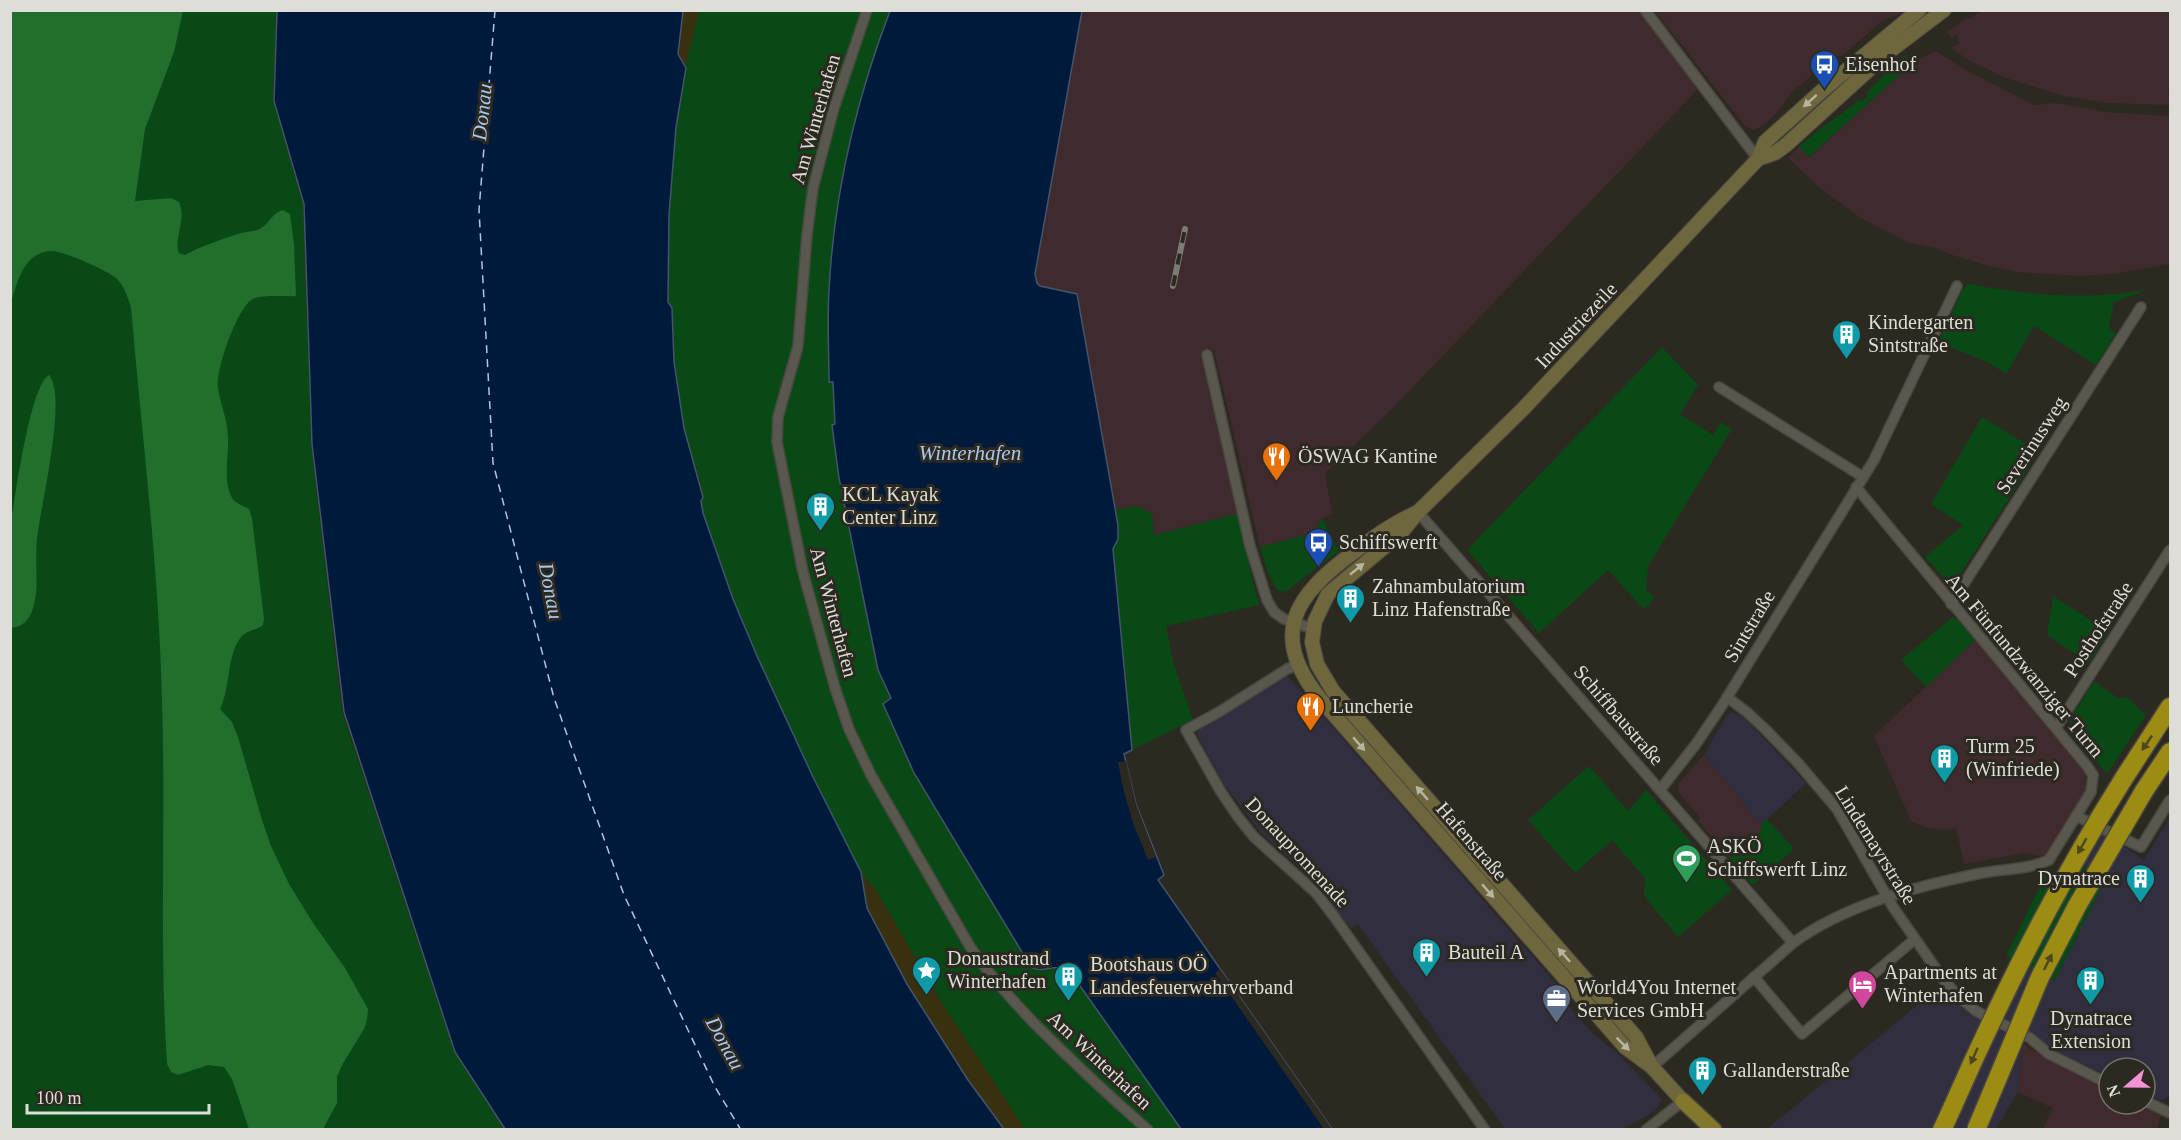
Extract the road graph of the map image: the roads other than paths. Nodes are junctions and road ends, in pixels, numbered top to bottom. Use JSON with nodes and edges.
{"nodes":[{"id":1,"x":867,"y":10,"type":"edge"},
{"id":2,"x":1645,"y":10,"type":"edge"},
{"id":3,"x":1919,"y":10,"type":"edge"},
{"id":4,"x":1944,"y":10,"type":"edge"},
{"id":5,"x":1758,"y":159,"type":"junction"},
{"id":6,"x":1957,"y":286,"type":"dead end"},
{"id":7,"x":2141,"y":307,"type":"dead end"},
{"id":8,"x":1207,"y":355,"type":"dead end"},
{"id":9,"x":1719,"y":387,"type":"dead end"},
{"id":10,"x":1863,"y":477,"type":"junction"},
{"id":11,"x":1856,"y":487,"type":"junction"},
{"id":12,"x":1418,"y":512,"type":"junction"},
{"id":13,"x":2170,"y":550,"type":"edge"},
{"id":14,"x":1951,"y":603,"type":"junction"},
{"id":15,"x":1294,"y":624,"type":"junction"},
{"id":16,"x":1313,"y":629,"type":"junction"},
{"id":17,"x":1298,"y":665,"type":"junction"},
{"id":18,"x":1727,"y":697,"type":"junction"},
{"id":19,"x":2170,"y":707,"type":"edge"},
{"id":20,"x":2056,"y":729,"type":"junction"},
{"id":21,"x":2170,"y":752,"type":"edge"},
{"id":22,"x":1660,"y":790,"type":"junction"},
{"id":23,"x":2170,"y":800,"type":"edge"},
{"id":24,"x":2076,"y":816,"type":"junction"},
{"id":25,"x":1887,"y":898,"type":"junction"},
{"id":26,"x":1915,"y":939,"type":"junction"},
{"id":27,"x":1793,"y":943,"type":"junction"},
{"id":28,"x":1754,"y":977,"type":"junction"},
{"id":29,"x":1652,"y":1066,"type":"junction"},
{"id":30,"x":2097,"y":1077,"type":"edge"},
{"id":31,"x":1683,"y":1101,"type":"junction"},
{"id":32,"x":1148,"y":1130,"type":"edge"},
{"id":33,"x":1485,"y":1130,"type":"edge"},
{"id":34,"x":1646,"y":1130,"type":"edge"},
{"id":35,"x":1702,"y":1130,"type":"edge"},
{"id":36,"x":1714,"y":1130,"type":"edge"},
{"id":37,"x":1942,"y":1130,"type":"edge"},
{"id":38,"x":1976,"y":1130,"type":"edge"}],
"edges":[{"from":1,"to":32,"type":"street","name":"Am Winterhafen"},
{"from":2,"to":5,"type":"street"},
{"from":3,"to":5,"type":"main road","name":"Industriezeile","one_way":true},
{"from":4,"to":5,"type":"main road","name":"Industriezeile"},
{"from":5,"to":12,"type":"main road","name":"Industriezeile"},
{"from":6,"to":10,"type":"street","name":"Sintstraße"},
{"from":7,"to":14,"type":"street","name":"Severinusweg"},
{"from":8,"to":15,"type":"street"},
{"from":9,"to":10,"type":"street"},
{"from":10,"to":11,"type":"street","name":"Sintstraße"},
{"from":11,"to":14,"type":"street","name":"Am Fünfundzwanziger Turm"},
{"from":11,"to":18,"type":"street","name":"Sintstraße"},
{"from":12,"to":15,"type":"main road","name":"Hafenstraße"},
{"from":16,"to":12,"type":"main road","name":"Hafenstraße","one_way":true},
{"from":12,"to":22,"type":"street","name":"Schiffbaustraße"},
{"from":13,"to":20,"type":"street","name":"Posthofstraße"},
{"from":14,"to":20,"type":"street","name":"Am Fünfundzwanziger Turm"},
{"from":15,"to":16,"type":"street"},
{"from":15,"to":17,"type":"main road","name":"Hafenstraße"},
{"from":29,"to":16,"type":"main road","name":"Hafenstraße","one_way":true},
{"from":17,"to":29,"type":"main road","name":"Hafenstraße","one_way":true},
{"from":17,"to":33,"type":"street","name":"Donaupromenade"},
{"from":18,"to":22,"type":"street","name":"Sintstraße"},
{"from":18,"to":25,"type":"street","name":"Lindemayrstraße"},
{"from":19,"to":37,"type":"highway","one_way":true,"bridge":true},
{"from":20,"to":24,"type":"street","name":"Am Fünfundzwanziger Turm"},
{"from":38,"to":21,"type":"highway","one_way":true,"bridge":true},
{"from":22,"to":27,"type":"street","name":"Schiffbaustraße"},
{"from":23,"to":24,"type":"street"},
{"from":24,"to":25,"type":"street"},
{"from":25,"to":26,"type":"street","name":"Lindemayrstraße"},
{"from":25,"to":27,"type":"street"},
{"from":26,"to":28,"type":"street"},
{"from":26,"to":30,"type":"street","name":"Lindemayrstraße"},
{"from":27,"to":28,"type":"street"},
{"from":28,"to":29,"type":"street"},
{"from":29,"to":31,"type":"main road","name":"Hafenstraße"},
{"from":31,"to":34,"type":"street"},
{"from":31,"to":35,"type":"main road","name":"Hafenstraße"},
{"from":31,"to":36,"type":"main road","name":"Hafenstraße"}]}
